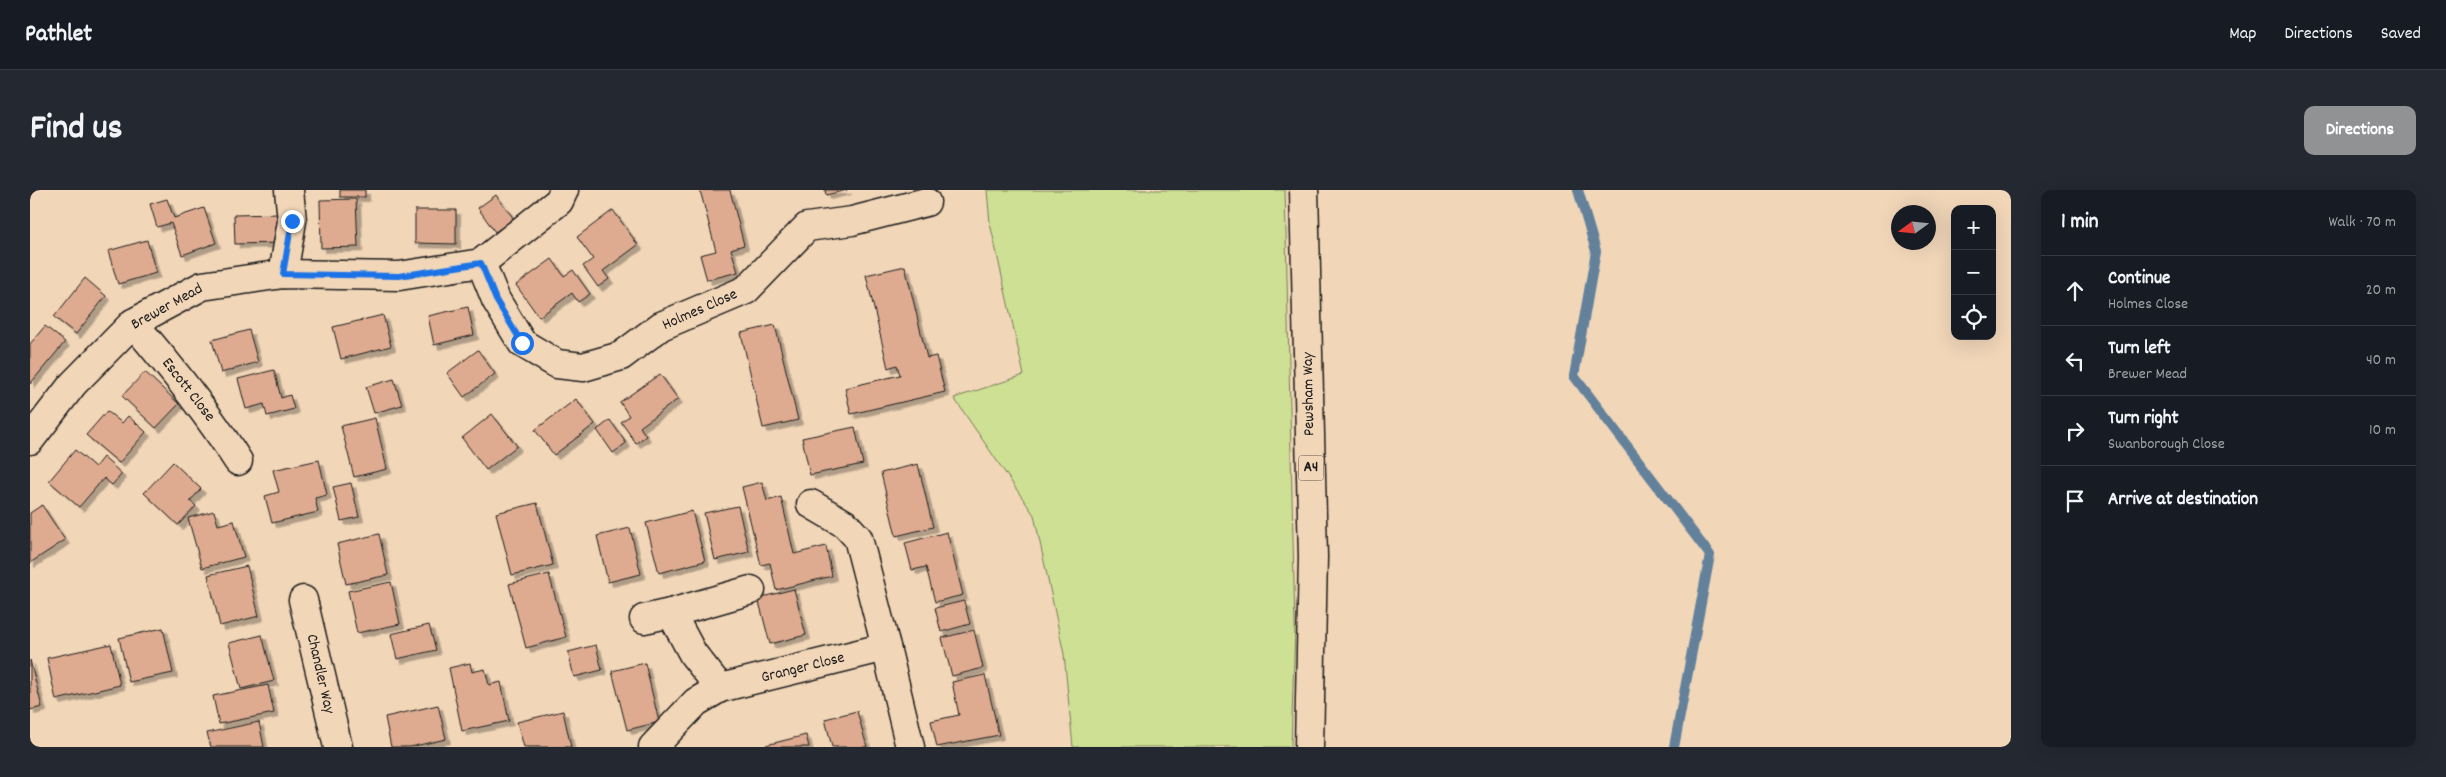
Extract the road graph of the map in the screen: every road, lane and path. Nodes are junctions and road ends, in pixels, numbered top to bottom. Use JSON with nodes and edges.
{"nodes":[{"id":1,"x":289,"y":190,"type":"edge"},
{"id":2,"x":564,"y":190,"type":"edge"},
{"id":3,"x":1304,"y":190,"type":"edge"},
{"id":4,"x":926,"y":202,"type":"dead end"},
{"id":5,"x":481,"y":263,"type":"junction"},
{"id":6,"x":283,"y":274,"type":"junction"},
{"id":7,"x":133,"y":323,"type":"junction"},
{"id":8,"x":30,"y":440,"type":"edge"},
{"id":9,"x":238,"y":461,"type":"dead end"},
{"id":10,"x":811,"y":504,"type":"dead end"},
{"id":11,"x":751,"y":590,"type":"dead end"},
{"id":12,"x":303,"y":600,"type":"dead end"},
{"id":13,"x":670,"y":613,"type":"junction"},
{"id":14,"x":644,"y":619,"type":"dead end"},
{"id":15,"x":886,"y":647,"type":"junction"},
{"id":16,"x":720,"y":688,"type":"junction"},
{"id":17,"x":338,"y":747,"type":"edge"},
{"id":18,"x":653,"y":747,"type":"edge"},
{"id":19,"x":910,"y":747,"type":"edge"},
{"id":20,"x":1309,"y":747,"type":"edge"}],
"edges":[{"from":1,"to":6,"type":"street"},
{"from":2,"to":5,"type":"street","name":"Brewer Mead"},
{"from":3,"to":20,"type":"street","name":"Pewsham Way","number":"A4"},
{"from":4,"to":5,"type":"street","name":"Holmes Close"},
{"from":5,"to":6,"type":"street","name":"Brewer Mead"},
{"from":6,"to":7,"type":"street","name":"Brewer Mead"},
{"from":7,"to":8,"type":"street","name":"Brewer Mead"},
{"from":7,"to":9,"type":"street","name":"Escott Close"},
{"from":10,"to":15,"type":"street"},
{"from":11,"to":13,"type":"street"},
{"from":12,"to":17,"type":"street","name":"Chandler Way"},
{"from":13,"to":14,"type":"street"},
{"from":13,"to":16,"type":"street"},
{"from":15,"to":16,"type":"street","name":"Granger Close"},
{"from":15,"to":19,"type":"street"},
{"from":16,"to":18,"type":"street","name":"Granger Close"}]}
